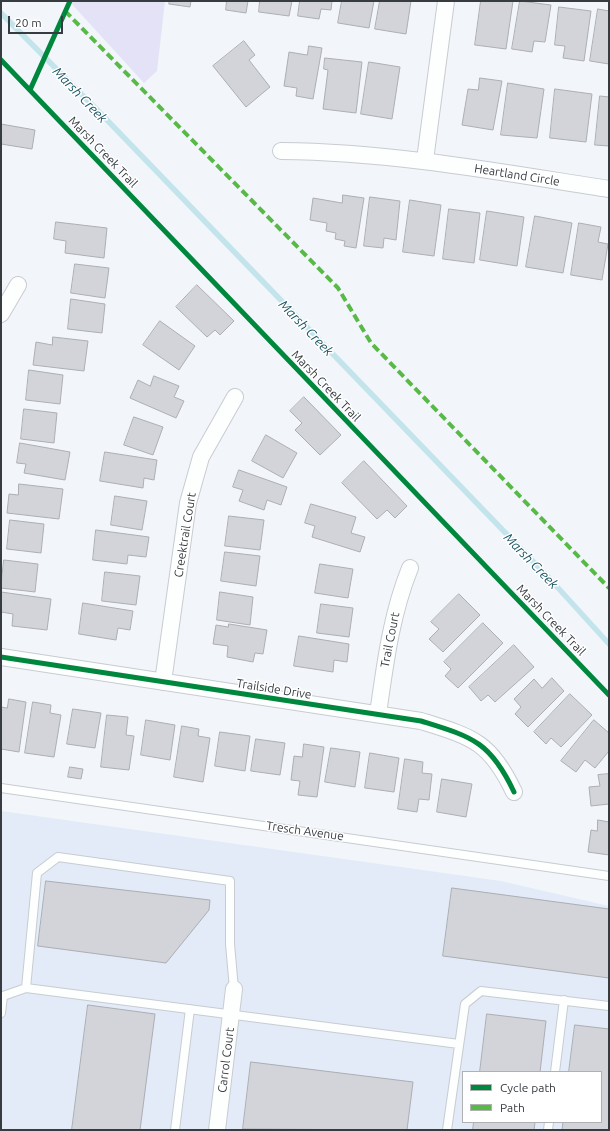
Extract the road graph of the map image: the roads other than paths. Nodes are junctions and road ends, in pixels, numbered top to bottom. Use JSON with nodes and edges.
{"nodes":[{"id":1,"x":446,"y":1,"type":"edge"},
{"id":2,"x":281,"y":151,"type":"dead end"},
{"id":3,"x":425,"y":160,"type":"junction"},
{"id":4,"x":609,"y":189,"type":"edge"},
{"id":5,"x":18,"y":285,"type":"dead end"},
{"id":6,"x":1,"y":314,"type":"edge"},
{"id":7,"x":235,"y":397,"type":"dead end"},
{"id":8,"x":410,"y":568,"type":"dead end"},
{"id":9,"x":1,"y":657,"type":"edge"},
{"id":10,"x":163,"y":682,"type":"junction"},
{"id":11,"x":378,"y":714,"type":"junction"},
{"id":12,"x":1,"y":788,"type":"edge"},
{"id":13,"x":514,"y":792,"type":"dead end"},
{"id":14,"x":609,"y":876,"type":"edge"},
{"id":15,"x":26,"y":988,"type":"junction"},
{"id":16,"x":234,"y":989,"type":"joint"},
{"id":17,"x":2,"y":996,"type":"edge"},
{"id":18,"x":564,"y":1000,"type":"junction"},
{"id":19,"x":609,"y":1006,"type":"edge"},
{"id":20,"x":190,"y":1009,"type":"junction"},
{"id":21,"x":1,"y":1013,"type":"edge"},
{"id":22,"x":231,"y":1014,"type":"junction"},
{"id":23,"x":459,"y":1044,"type":"junction"},
{"id":24,"x":555,"y":1071,"type":"edge"},
{"id":25,"x":175,"y":1130,"type":"edge"},
{"id":26,"x":217,"y":1130,"type":"edge"},
{"id":27,"x":447,"y":1130,"type":"edge"}],
"edges":[{"from":1,"to":3,"type":"street"},
{"from":2,"to":3,"type":"street","name":"Heartland Circle"},
{"from":3,"to":4,"type":"street","name":"Heartland Circle"},
{"from":5,"to":6,"type":"street"},
{"from":7,"to":10,"type":"street","name":"Creektrail Court"},
{"from":8,"to":11,"type":"street","name":"Trail Court"},
{"from":9,"to":10,"type":"street","name":"Trailside Drive"},
{"from":10,"to":11,"type":"street","name":"Trailside Drive"},
{"from":11,"to":13,"type":"street","name":"Trailside Drive"},
{"from":12,"to":14,"type":"lane","name":"Tresch Avenue"},
{"from":15,"to":16,"type":"lane"},
{"from":15,"to":17,"type":"lane"},
{"from":15,"to":20,"type":"lane"},
{"from":16,"to":22,"type":"street","name":"Carrol Court"},
{"from":17,"to":21,"type":"lane"},
{"from":18,"to":19,"type":"lane"},
{"from":18,"to":23,"type":"lane"},
{"from":18,"to":24,"type":"lane"},
{"from":20,"to":22,"type":"lane"},
{"from":20,"to":25,"type":"lane"},
{"from":22,"to":23,"type":"lane"},
{"from":22,"to":26,"type":"street","name":"Carrol Court"},
{"from":23,"to":27,"type":"lane"}]}
